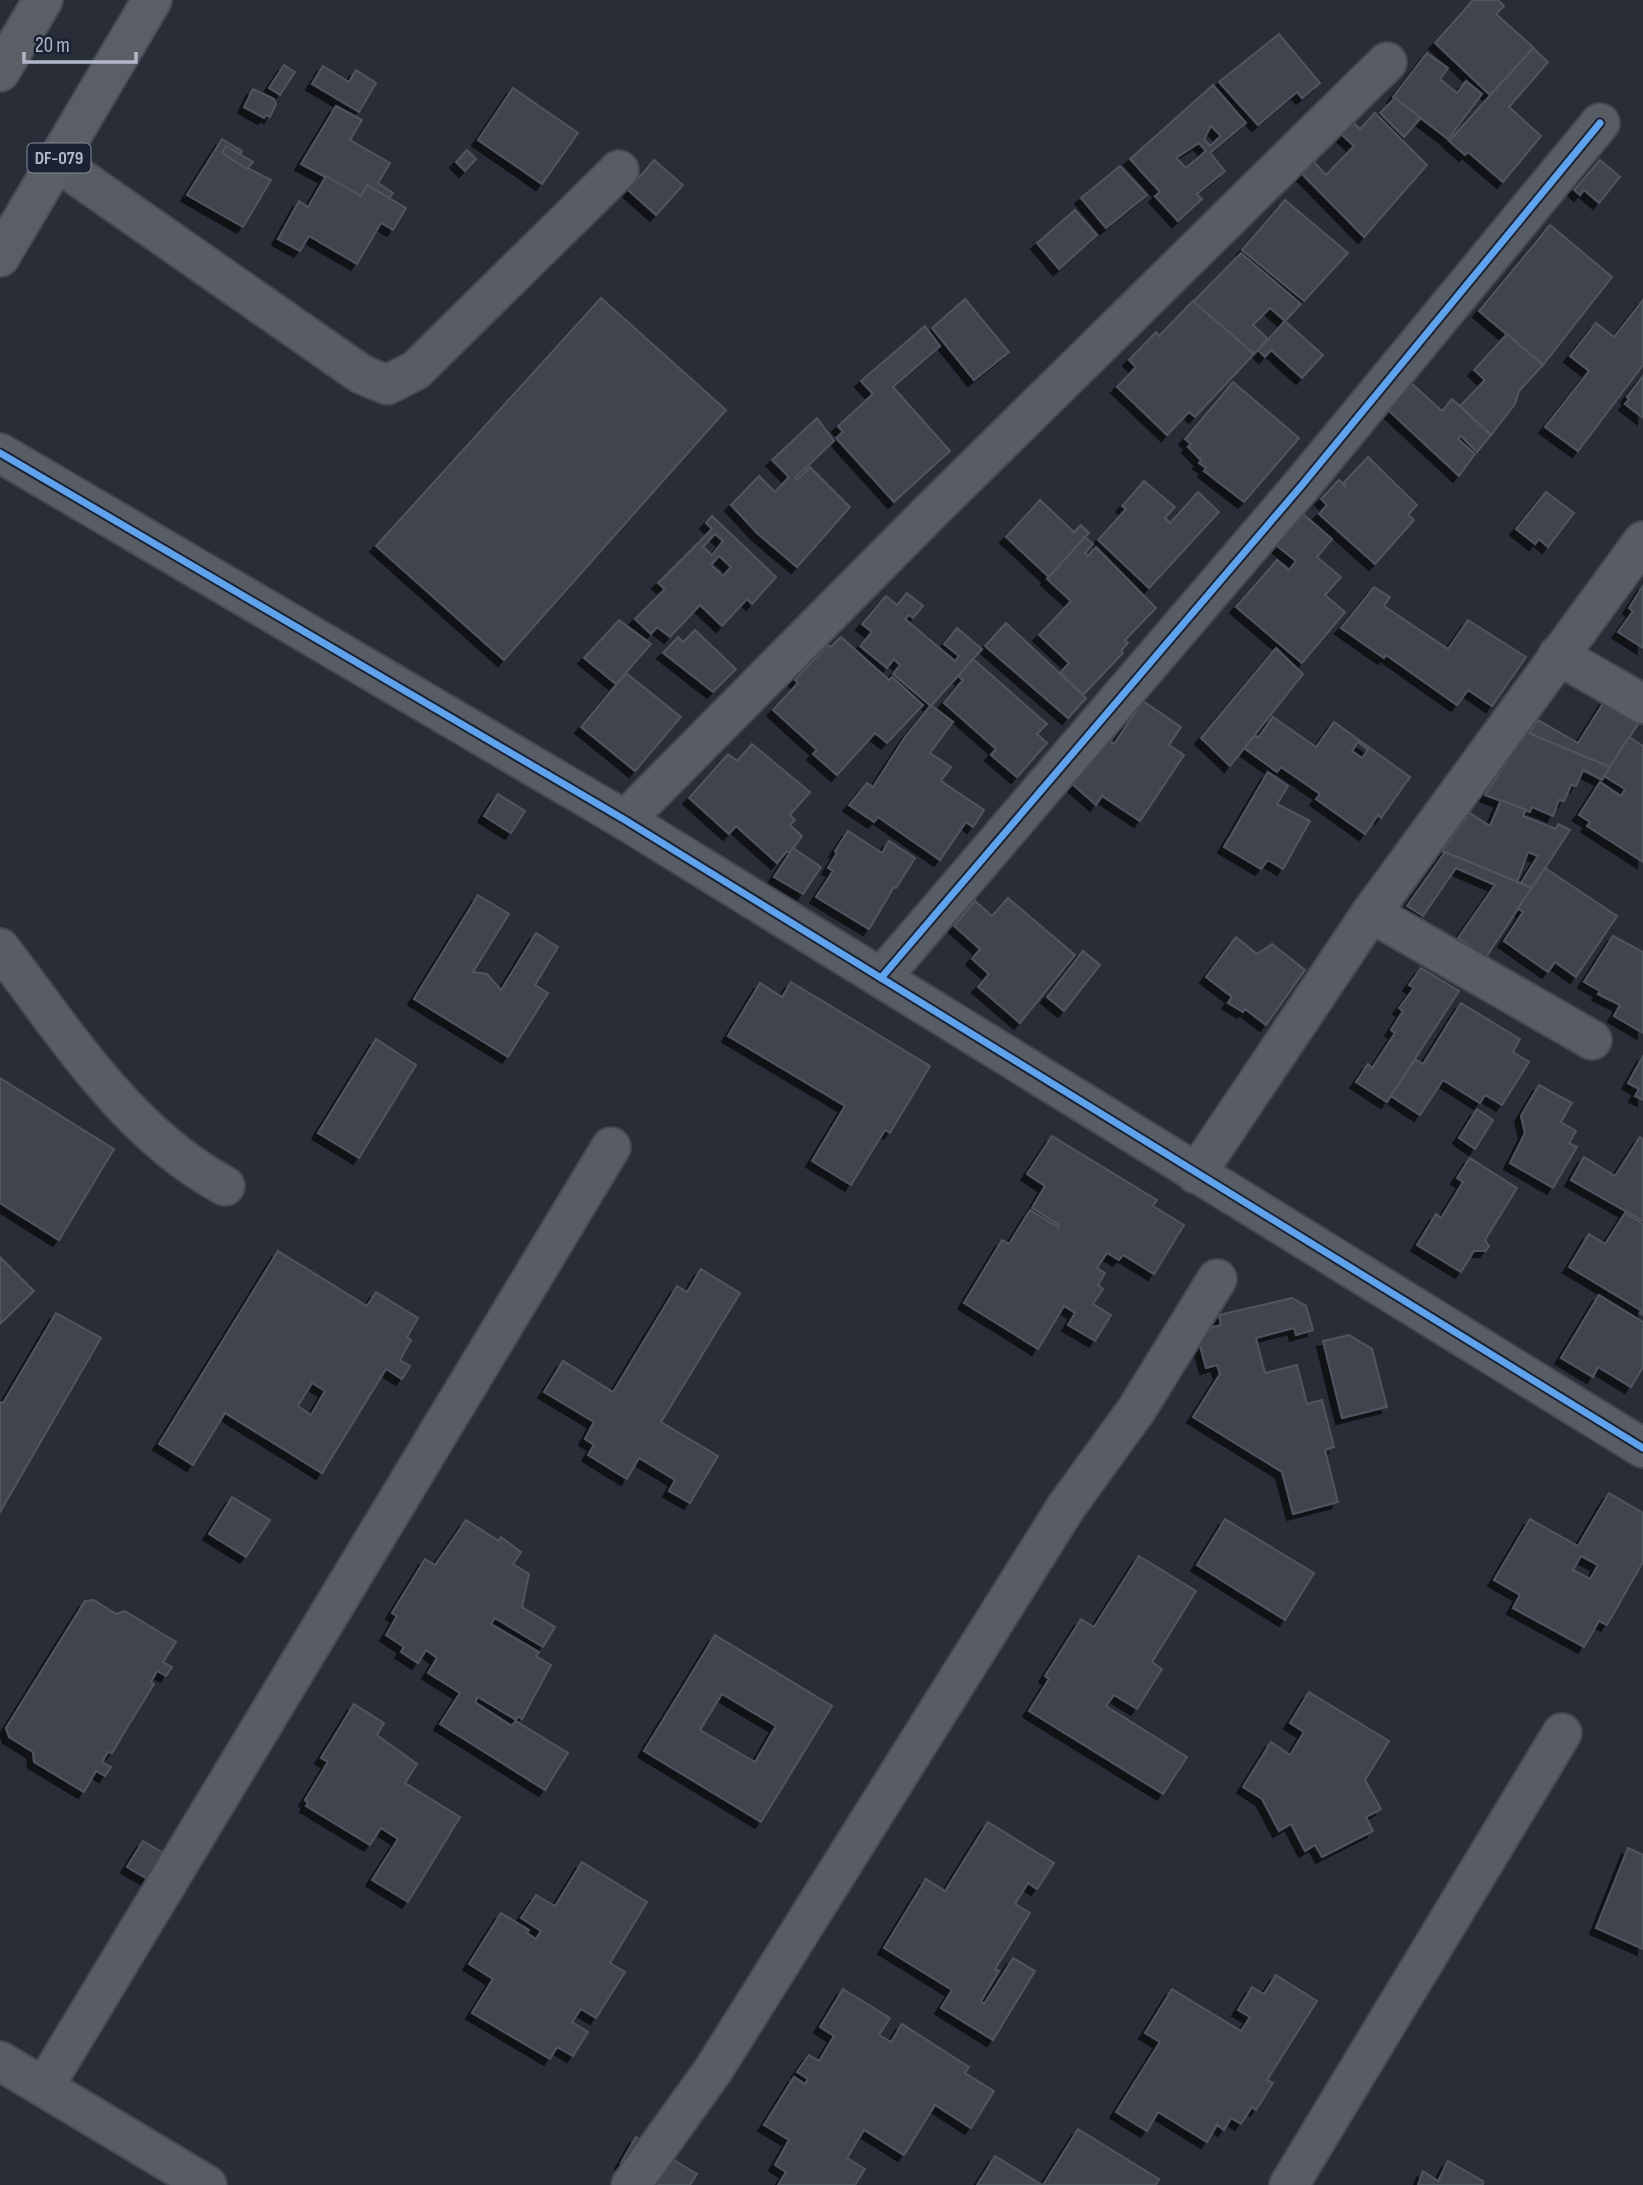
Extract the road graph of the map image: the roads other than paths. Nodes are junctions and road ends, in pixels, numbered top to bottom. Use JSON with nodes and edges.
{"nodes":[{"id":1,"x":43,"y":0,"type":"edge"},
{"id":2,"x":152,"y":0,"type":"edge"},
{"id":3,"x":1387,"y":62,"type":"dead end"},
{"id":4,"x":0,"y":72,"type":"edge"},
{"id":5,"x":1600,"y":122,"type":"dead end"},
{"id":6,"x":57,"y":162,"type":"junction"},
{"id":7,"x":619,"y":170,"type":"dead end"},
{"id":8,"x":0,"y":257,"type":"edge"},
{"id":9,"x":0,"y":453,"type":"edge"},
{"id":10,"x":1643,"y":541,"type":"edge"},
{"id":11,"x":1558,"y":655,"type":"junction"},
{"id":12,"x":1643,"y":704,"type":"edge"},
{"id":13,"x":625,"y":820,"type":"junction"},
{"id":14,"x":1371,"y":913,"type":"junction"},
{"id":15,"x":0,"y":948,"type":"edge"},
{"id":16,"x":881,"y":978,"type":"junction"},
{"id":17,"x":1592,"y":1040,"type":"dead end"},
{"id":18,"x":611,"y":1147,"type":"dead end"},
{"id":19,"x":1196,"y":1174,"type":"junction"},
{"id":20,"x":225,"y":1186,"type":"dead end"},
{"id":21,"x":1217,"y":1279,"type":"dead end"},
{"id":22,"x":1640,"y":1440,"type":"edge"},
{"id":23,"x":1562,"y":1733,"type":"dead end"},
{"id":24,"x":0,"y":2061,"type":"edge"},
{"id":25,"x":44,"y":2087,"type":"junction"},
{"id":26,"x":207,"y":2185,"type":"edge"},
{"id":27,"x":631,"y":2185,"type":"edge"},
{"id":28,"x":1289,"y":2185,"type":"edge"}],
"edges":[{"from":1,"to":4,"type":"main road"},
{"from":2,"to":6,"type":"main road","number":"DF-079"},
{"from":3,"to":13,"type":"street"},
{"from":5,"to":16,"type":"street"},
{"from":6,"to":7,"type":"street"},
{"from":6,"to":8,"type":"main road","number":"DF-079"},
{"from":9,"to":13,"type":"street"},
{"from":10,"to":11,"type":"street"},
{"from":11,"to":12,"type":"street"},
{"from":11,"to":14,"type":"street"},
{"from":13,"to":16,"type":"street"},
{"from":14,"to":17,"type":"street"},
{"from":14,"to":19,"type":"street"},
{"from":15,"to":20,"type":"street"},
{"from":16,"to":19,"type":"street"},
{"from":18,"to":25,"type":"street"},
{"from":19,"to":22,"type":"street"},
{"from":21,"to":27,"type":"street"},
{"from":23,"to":28,"type":"street"},
{"from":24,"to":25,"type":"street"},
{"from":25,"to":26,"type":"street"}]}
